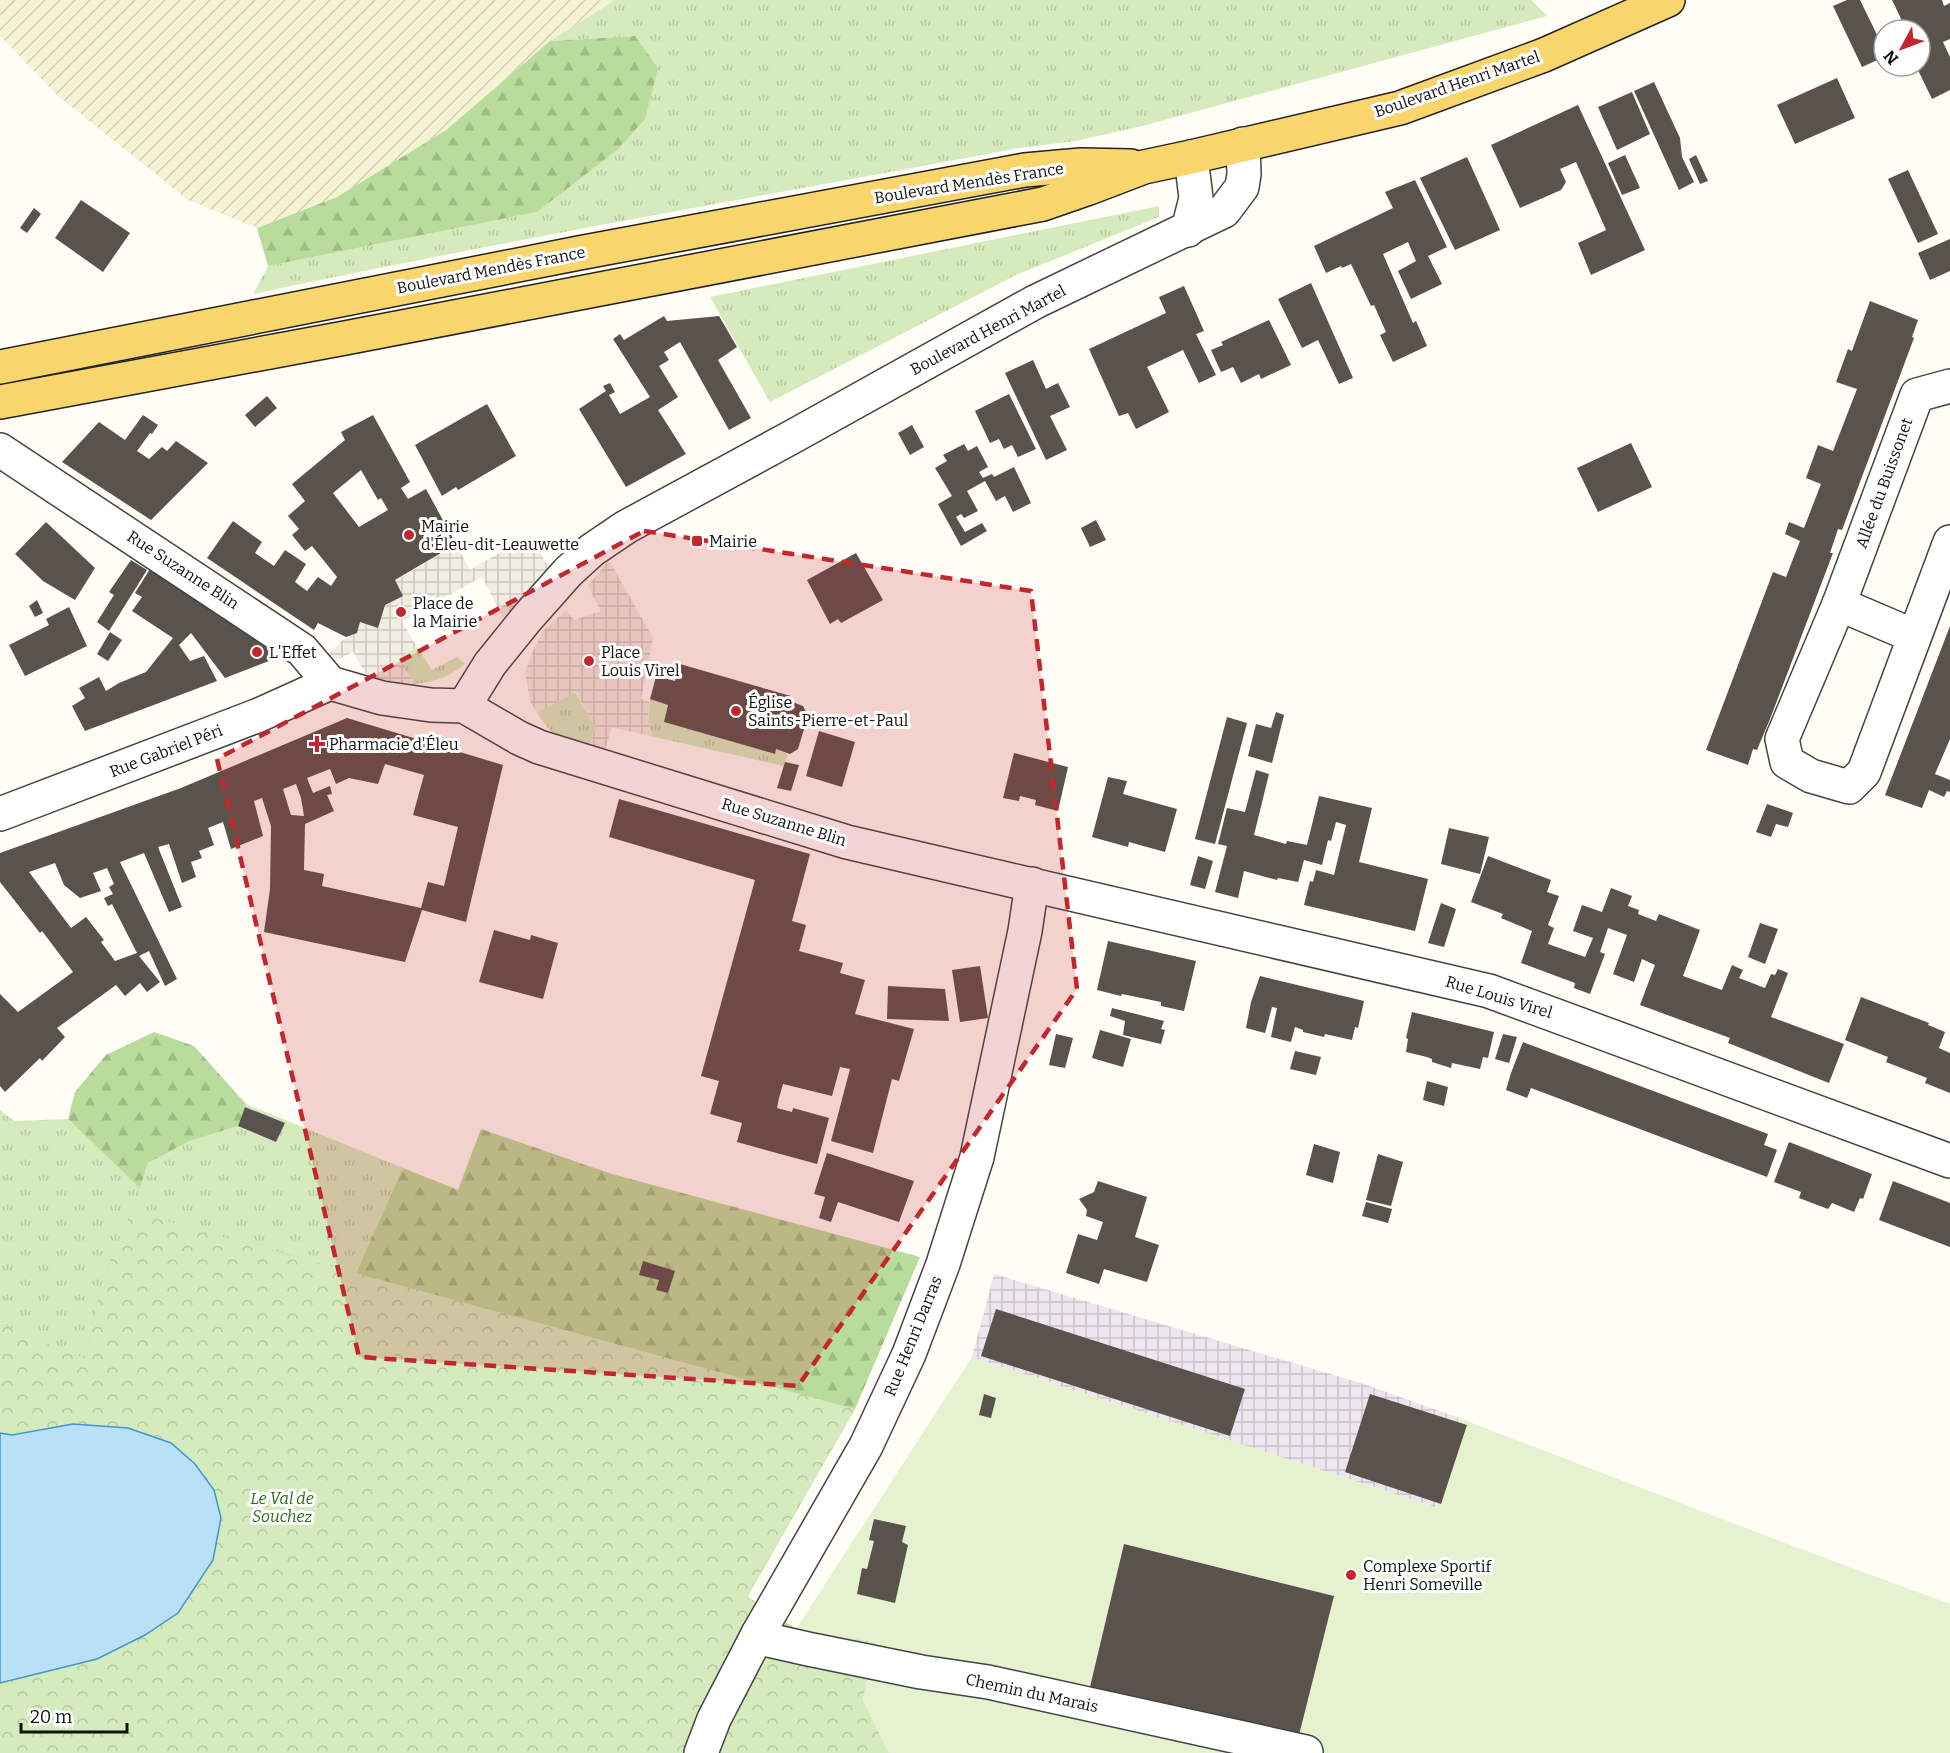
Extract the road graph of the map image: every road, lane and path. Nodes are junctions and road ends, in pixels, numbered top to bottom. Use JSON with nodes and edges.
{"nodes":[{"id":1,"x":1668,"y":0,"type":"edge"},
{"id":2,"x":1243,"y":144,"type":"junction"},
{"id":3,"x":1191,"y":157,"type":"junction"},
{"id":4,"x":1144,"y":166,"type":"junction"},
{"id":5,"x":1188,"y":230,"type":"junction"},
{"id":6,"x":0,"y":367,"type":"edge"},
{"id":7,"x":1950,"y":386,"type":"edge"},
{"id":8,"x":0,"y":402,"type":"edge"},
{"id":9,"x":0,"y":450,"type":"edge"},
{"id":10,"x":1950,"y":542,"type":"edge"},
{"id":11,"x":1839,"y":604,"type":"junction"},
{"id":12,"x":1914,"y":636,"type":"junction"},
{"id":13,"x":330,"y":682,"type":"junction"},
{"id":14,"x":464,"y":706,"type":"junction"},
{"id":15,"x":0,"y":814,"type":"edge"},
{"id":16,"x":1032,"y":884,"type":"junction"},
{"id":17,"x":1950,"y":1161,"type":"edge"},
{"id":18,"x":758,"y":1634,"type":"junction"},
{"id":19,"x":1306,"y":1752,"type":"edge"},
{"id":20,"x":701,"y":1753,"type":"edge"}],
"edges":[{"from":1,"to":2,"type":"main road","name":"Boulevard Henri Martel"},
{"from":2,"to":3,"type":"main road"},
{"from":2,"to":5,"type":"street","name":"Boulevard Henri Martel"},
{"from":3,"to":4,"type":"main road"},
{"from":3,"to":5,"type":"street"},
{"from":4,"to":6,"type":"main road","name":"Boulevard Mendès France"},
{"from":4,"to":8,"type":"main road","name":"Boulevard Mendès France"},
{"from":5,"to":14,"type":"street","name":"Boulevard Henri Martel"},
{"from":7,"to":11,"type":"street","name":"Allée du Buissonet"},
{"from":9,"to":13,"type":"street","name":"Rue Suzanne Blin"},
{"from":10,"to":12,"type":"street","name":"Allée du Buissonet"},
{"from":11,"to":12,"type":"street"},
{"from":11,"to":12,"type":"street","name":"Allée du Buissonet"},
{"from":13,"to":14,"type":"street"},
{"from":13,"to":15,"type":"street","name":"Rue Gabriel Péri"},
{"from":14,"to":16,"type":"street","name":"Rue Suzanne Blin"},
{"from":16,"to":17,"type":"street","name":"Rue Louis Virel"},
{"from":16,"to":18,"type":"street","name":"Rue Henri Darras"},
{"from":18,"to":19,"type":"street","name":"Chemin du Marais"},
{"from":18,"to":20,"type":"street","name":"Rue Henri Darras"}]}
